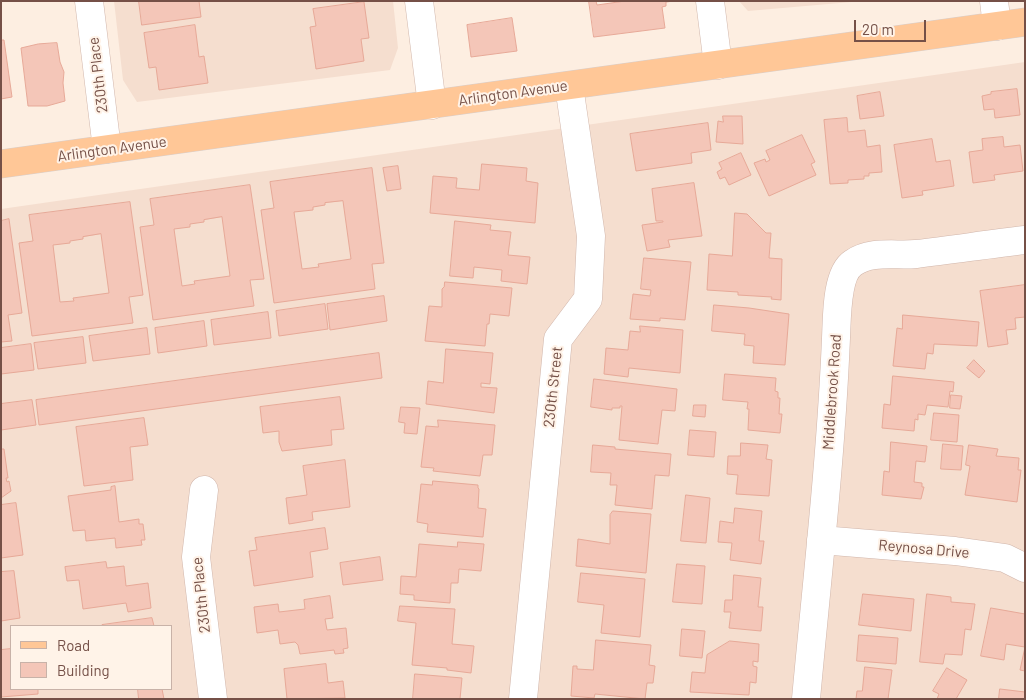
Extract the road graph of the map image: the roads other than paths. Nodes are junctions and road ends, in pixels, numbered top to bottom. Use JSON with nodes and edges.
{"nodes":[{"id":1,"x":89,"y":1,"type":"edge"},
{"id":2,"x":418,"y":1,"type":"edge"},
{"id":3,"x":710,"y":1,"type":"edge"},
{"id":4,"x":996,"y":14,"type":"edge"},
{"id":5,"x":1025,"y":22,"type":"edge"},
{"id":6,"x":718,"y":65,"type":"junction"},
{"id":7,"x":570,"y":86,"type":"junction"},
{"id":8,"x":432,"y":105,"type":"junction"},
{"id":9,"x":106,"y":149,"type":"junction"},
{"id":10,"x":1,"y":164,"type":"edge"},
{"id":11,"x":1025,"y":240,"type":"edge"},
{"id":12,"x":204,"y":490,"type":"dead end"},
{"id":13,"x":821,"y":540,"type":"junction"},
{"id":14,"x":1025,"y":568,"type":"edge"},
{"id":15,"x":213,"y":699,"type":"edge"},
{"id":16,"x":523,"y":699,"type":"edge"},
{"id":17,"x":806,"y":699,"type":"edge"}],
"edges":[{"from":1,"to":9,"type":"street","name":"230th Place"},
{"from":2,"to":8,"type":"street"},
{"from":3,"to":6,"type":"street"},
{"from":4,"to":5,"type":"main road","name":"Arlington Avenue"},
{"from":4,"to":6,"type":"main road","name":"Arlington Avenue"},
{"from":6,"to":7,"type":"main road","name":"Arlington Avenue"},
{"from":7,"to":8,"type":"main road","name":"Arlington Avenue"},
{"from":7,"to":16,"type":"street","name":"230th Street"},
{"from":8,"to":9,"type":"main road","name":"Arlington Avenue"},
{"from":9,"to":10,"type":"main road","name":"Arlington Avenue"},
{"from":11,"to":13,"type":"street","name":"Middlebrook Road"},
{"from":12,"to":15,"type":"street","name":"230th Place"},
{"from":13,"to":14,"type":"street","name":"Reynosa Drive"},
{"from":13,"to":17,"type":"street","name":"Middlebrook Road"}]}
